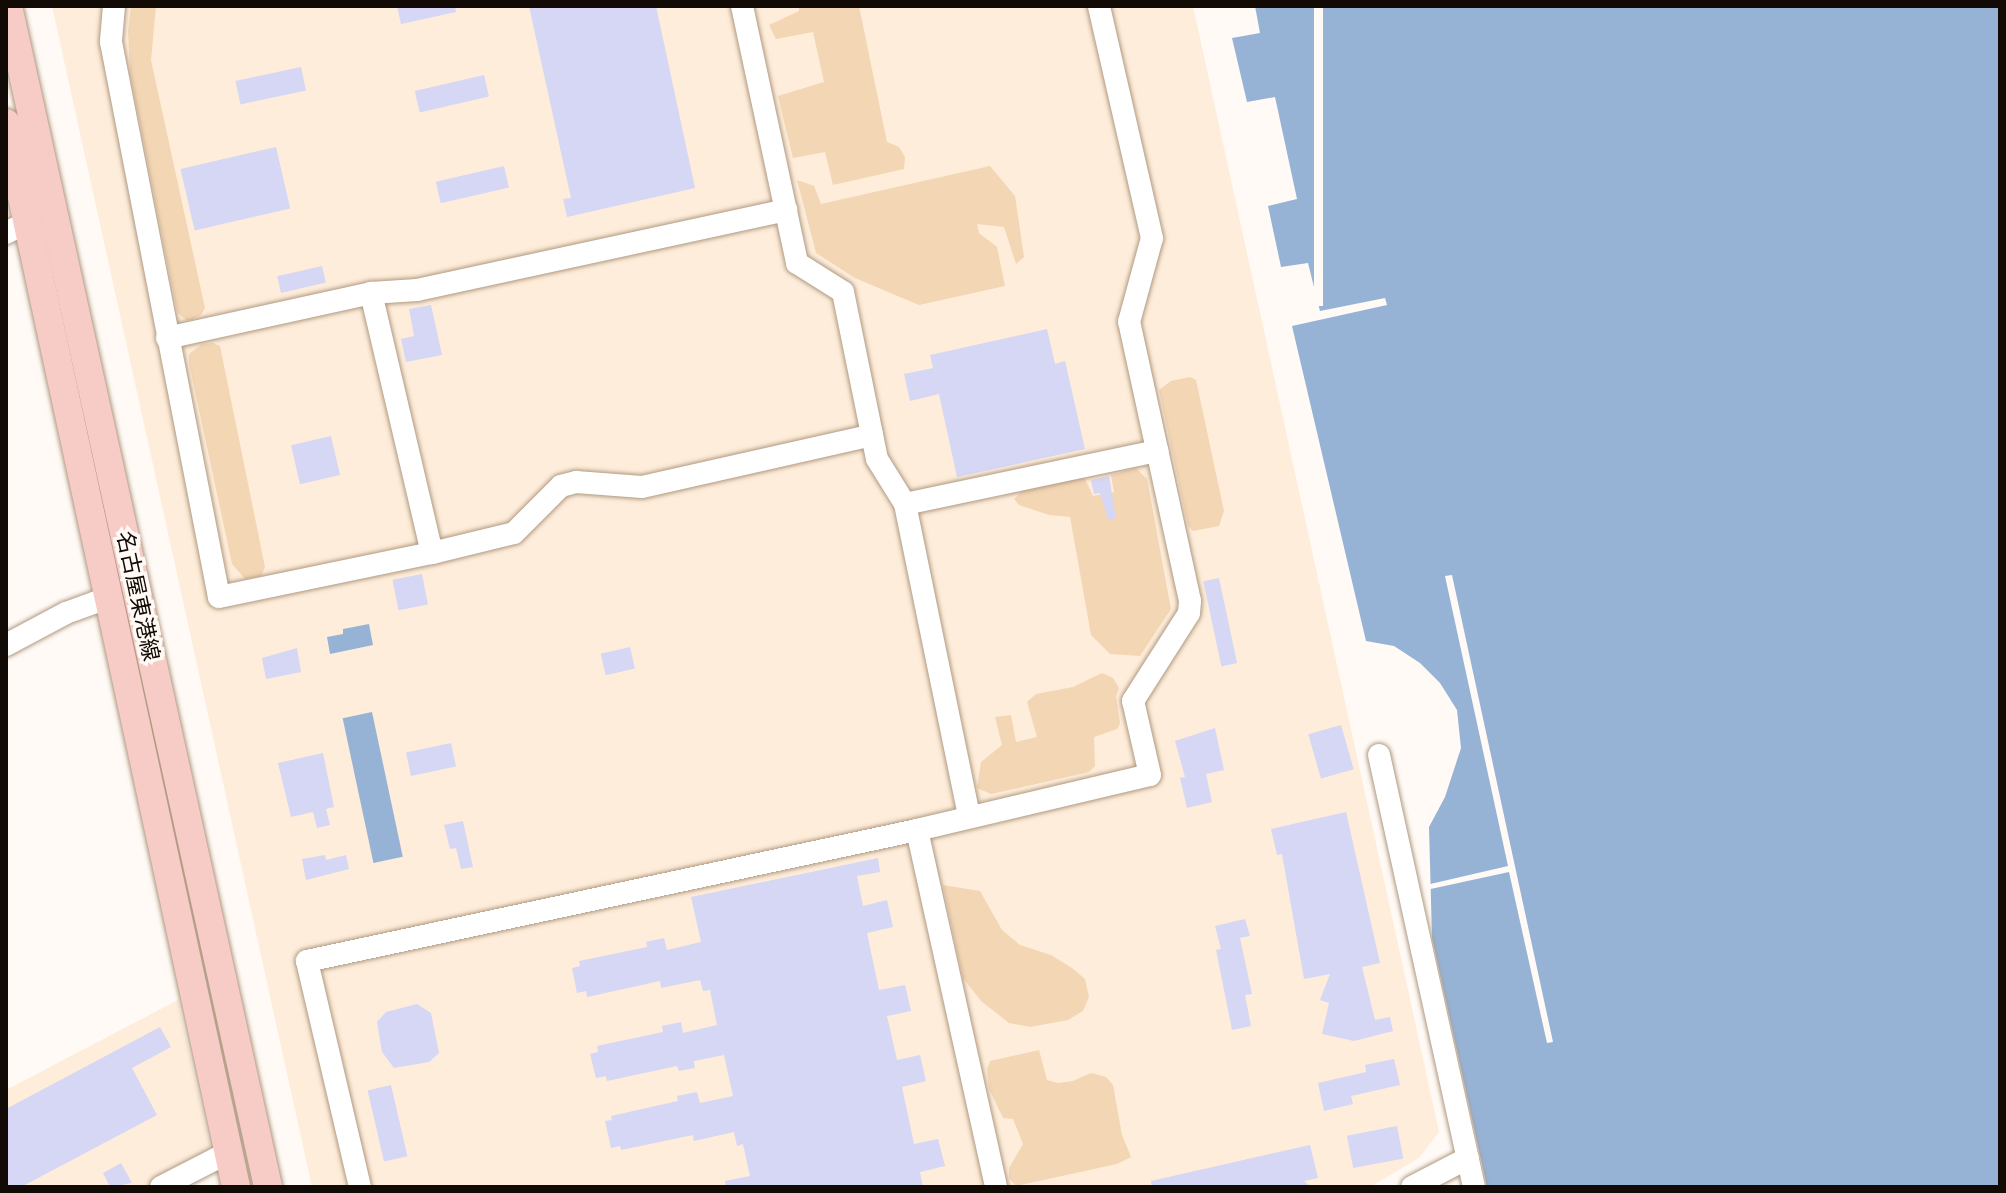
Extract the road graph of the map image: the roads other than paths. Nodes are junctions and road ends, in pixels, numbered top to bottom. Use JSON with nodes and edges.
{"nodes":[{"id":1,"x":8,"y":6,"type":"edge"},
{"id":2,"x":114,"y":6,"type":"edge"},
{"id":3,"x":742,"y":6,"type":"edge"},
{"id":4,"x":1099,"y":6,"type":"edge"},
{"id":5,"x":6,"y":123,"type":"edge"},
{"id":6,"x":786,"y":210,"type":"junction"},
{"id":7,"x":17,"y":227,"type":"edge"},
{"id":8,"x":371,"y":293,"type":"junction"},
{"id":9,"x":167,"y":338,"type":"junction"},
{"id":10,"x":872,"y":435,"type":"junction"},
{"id":11,"x":1157,"y":451,"type":"junction"},
{"id":12,"x":905,"y":504,"type":"junction"},
{"id":13,"x":432,"y":553,"type":"junction"},
{"id":14,"x":110,"y":597,"type":"junction"},
{"id":15,"x":6,"y":645,"type":"edge"},
{"id":16,"x":1379,"y":755,"type":"dead end"},
{"id":17,"x":969,"y":816,"type":"junction"},
{"id":18,"x":917,"y":830,"type":"junction"},
{"id":19,"x":229,"y":1152,"type":"junction"},
{"id":20,"x":1468,"y":1158,"type":"junction"},
{"id":21,"x":161,"y":1187,"type":"edge"},
{"id":22,"x":236,"y":1187,"type":"edge"},
{"id":23,"x":268,"y":1187,"type":"edge"},
{"id":24,"x":360,"y":1187,"type":"edge"},
{"id":25,"x":996,"y":1187,"type":"edge"},
{"id":26,"x":1412,"y":1187,"type":"edge"},
{"id":27,"x":1474,"y":1187,"type":"edge"}],
"edges":[{"from":1,"to":23,"type":"main road","name":"名古屋東港線"},
{"from":2,"to":9,"type":"street"},
{"from":3,"to":6,"type":"street"},
{"from":4,"to":11,"type":"street"},
{"from":5,"to":7,"type":"main road","name":"名古屋東港線"},
{"from":6,"to":8,"type":"street"},
{"from":6,"to":10,"type":"street"},
{"from":7,"to":14,"type":"main road","name":"名古屋東港線"},
{"from":8,"to":9,"type":"street"},
{"from":8,"to":13,"type":"street"},
{"from":9,"to":13,"type":"street"},
{"from":10,"to":12,"type":"street"},
{"from":10,"to":13,"type":"street"},
{"from":11,"to":12,"type":"street"},
{"from":11,"to":17,"type":"street"},
{"from":12,"to":17,"type":"street"},
{"from":14,"to":15,"type":"street"},
{"from":14,"to":19,"type":"main road","name":"名古屋東港線"},
{"from":16,"to":20,"type":"street"},
{"from":17,"to":18,"type":"street"},
{"from":18,"to":24,"type":"street"},
{"from":18,"to":25,"type":"street"},
{"from":19,"to":21,"type":"street"},
{"from":19,"to":22,"type":"main road","name":"名古屋東港線"},
{"from":20,"to":26,"type":"street"},
{"from":20,"to":27,"type":"street"}]}
